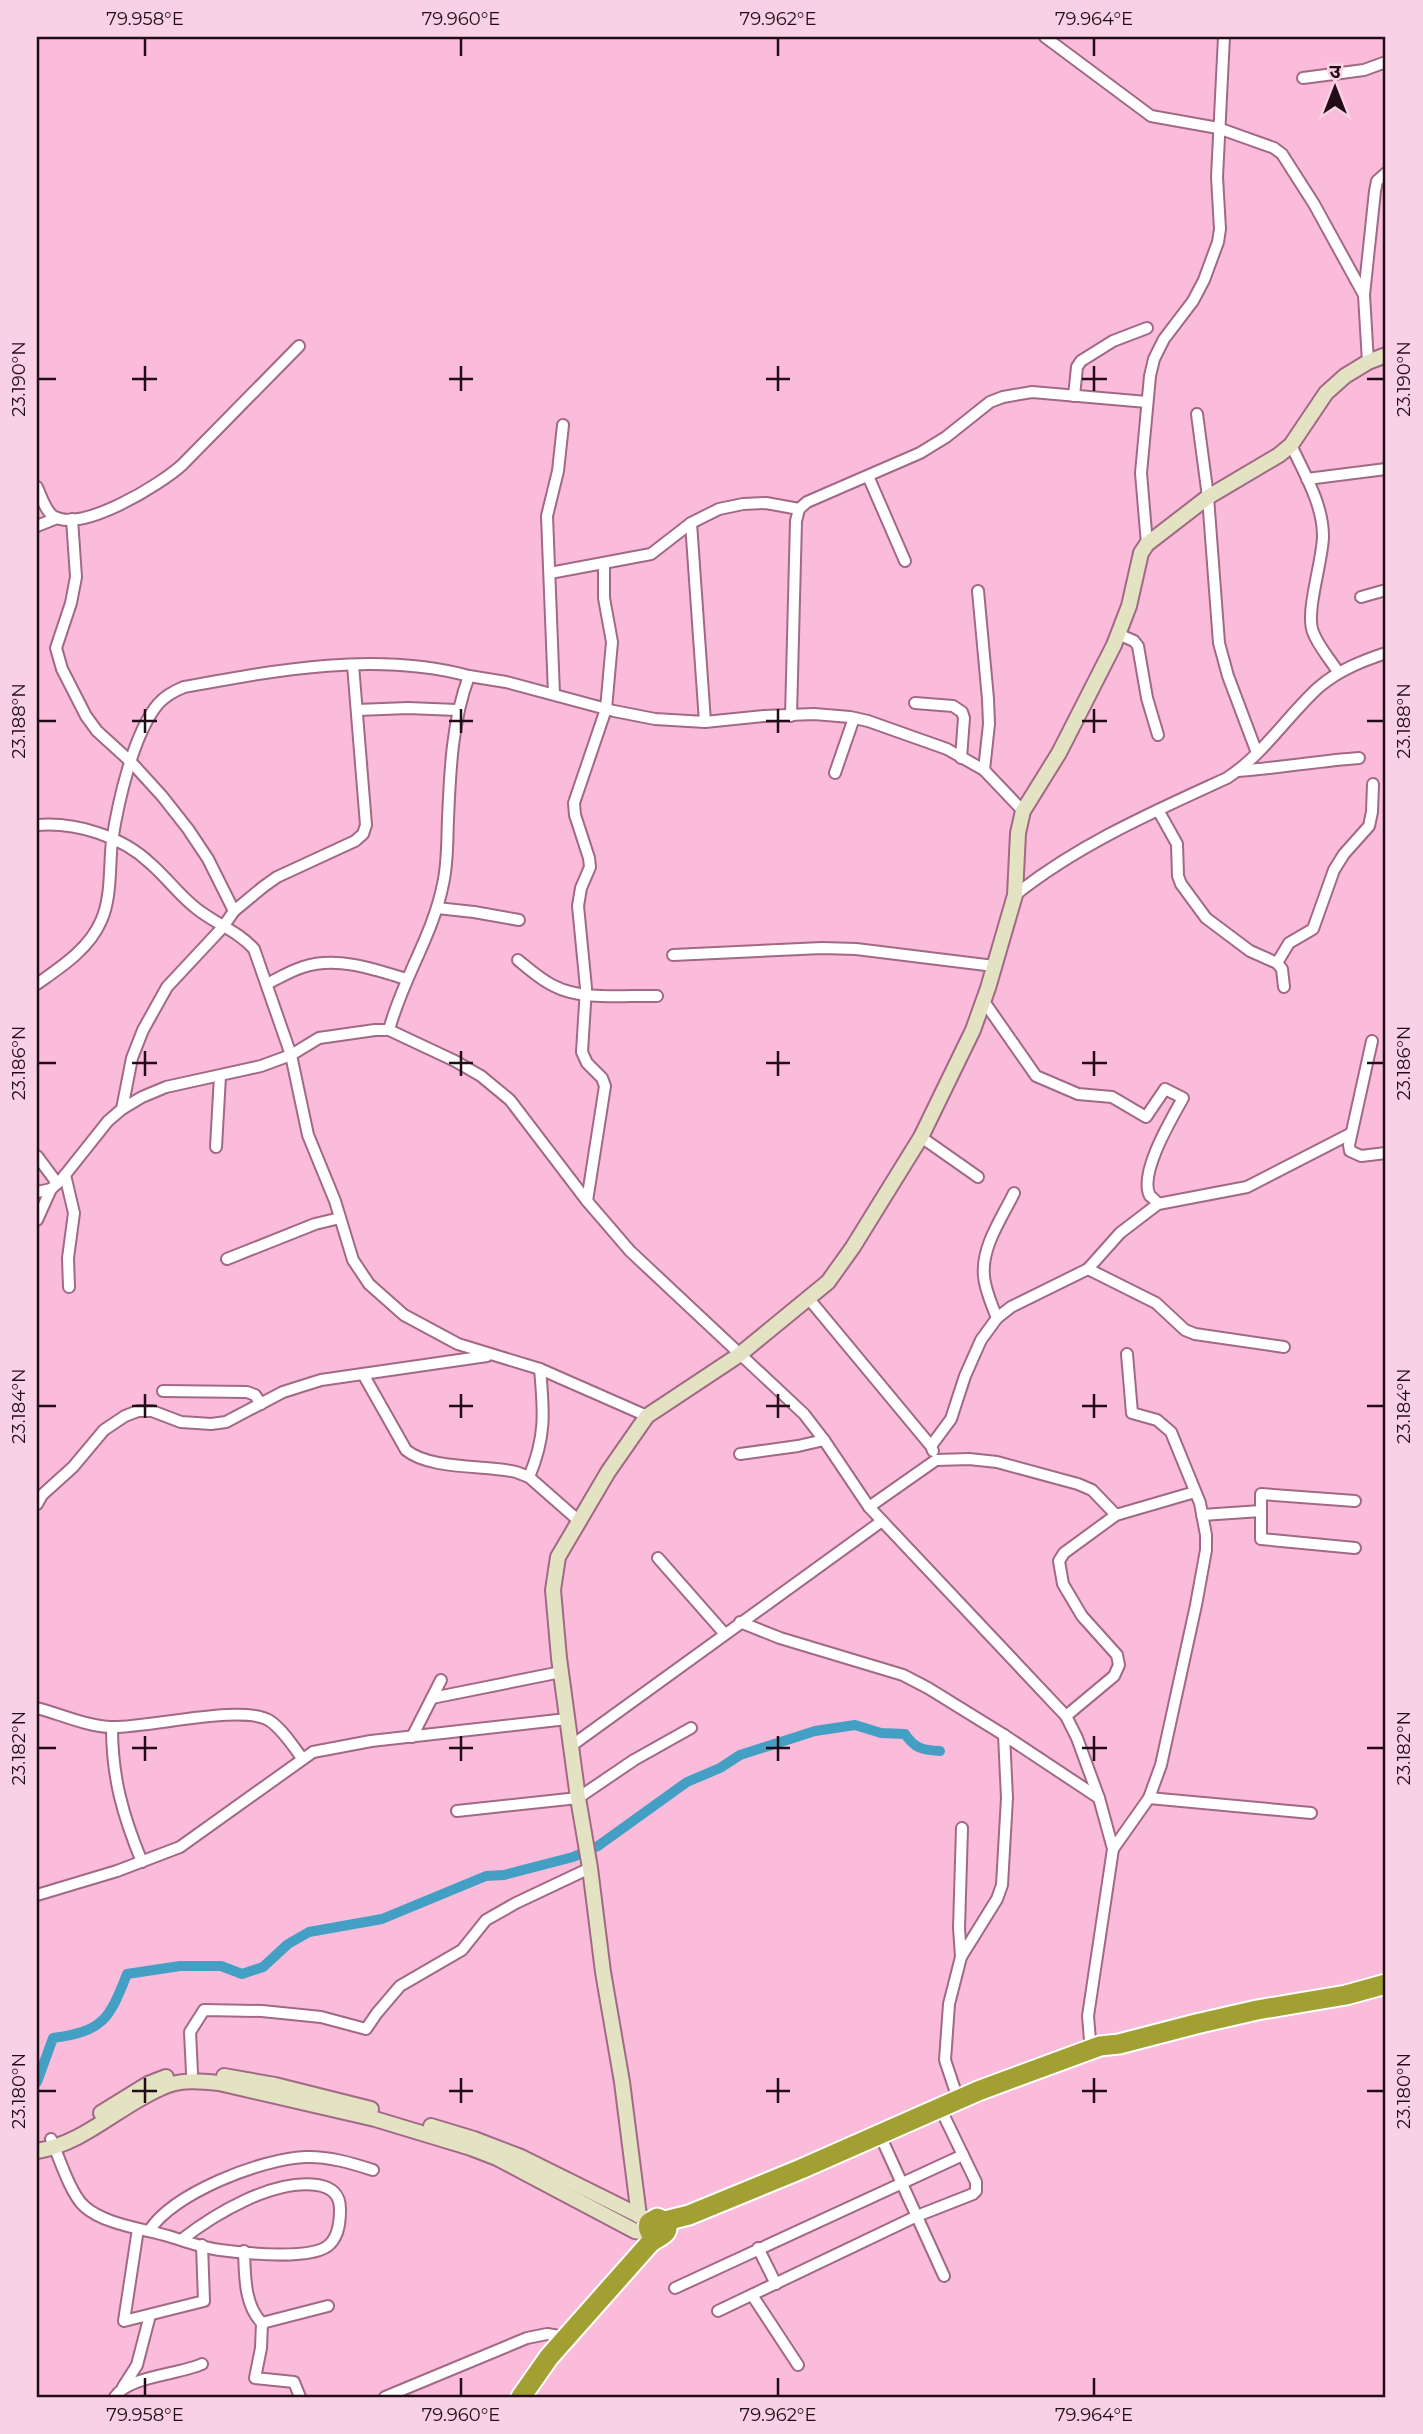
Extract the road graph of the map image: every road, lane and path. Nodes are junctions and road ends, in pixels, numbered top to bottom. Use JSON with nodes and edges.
{"nodes":[{"id":1,"x":1045,"y":37,"type":"edge"},
{"id":2,"x":1224,"y":37,"type":"edge"},
{"id":3,"x":1386,"y":62,"type":"edge"},
{"id":4,"x":1303,"y":78,"type":"dead end"},
{"id":5,"x":1218,"y":128,"type":"junction"},
{"id":6,"x":1386,"y":173,"type":"edge"},
{"id":7,"x":1364,"y":295,"type":"junction"},
{"id":8,"x":1147,"y":328,"type":"dead end"},
{"id":9,"x":299,"y":346,"type":"dead end"},
{"id":10,"x":1386,"y":355,"type":"edge"},
{"id":11,"x":1368,"y":362,"type":"junction"},
{"id":12,"x":1074,"y":396,"type":"junction"},
{"id":13,"x":1147,"y":402,"type":"junction"},
{"id":14,"x":1197,"y":414,"type":"dead end"},
{"id":15,"x":563,"y":425,"type":"dead end"},
{"id":16,"x":1291,"y":445,"type":"junction"},
{"id":17,"x":1386,"y":469,"type":"edge"},
{"id":18,"x":867,"y":476,"type":"junction"},
{"id":19,"x":1307,"y":479,"type":"junction"},
{"id":20,"x":37,"y":487,"type":"edge"},
{"id":21,"x":1208,"y":497,"type":"junction"},
{"id":22,"x":799,"y":509,"type":"junction"},
{"id":23,"x":57,"y":518,"type":"junction"},
{"id":24,"x":72,"y":519,"type":"junction"},
{"id":25,"x":691,"y":523,"type":"junction"},
{"id":26,"x":37,"y":526,"type":"edge"},
{"id":27,"x":1147,"y":544,"type":"junction"},
{"id":28,"x":905,"y":561,"type":"dead end"},
{"id":29,"x":604,"y":564,"type":"junction"},
{"id":30,"x":550,"y":573,"type":"junction"},
{"id":31,"x":1386,"y":590,"type":"edge"},
{"id":32,"x":978,"y":591,"type":"dead end"},
{"id":33,"x":1362,"y":597,"type":"dead end"},
{"id":34,"x":1118,"y":634,"type":"junction"},
{"id":35,"x":1386,"y":653,"type":"edge"},
{"id":36,"x":353,"y":665,"type":"junction"},
{"id":37,"x":1338,"y":673,"type":"junction"},
{"id":38,"x":469,"y":676,"type":"junction"},
{"id":39,"x":554,"y":694,"type":"junction"},
{"id":40,"x":915,"y":703,"type":"dead end"},
{"id":41,"x":606,"y":709,"type":"junction"},
{"id":42,"x":357,"y":710,"type":"junction"},
{"id":43,"x":457,"y":710,"type":"junction"},
{"id":44,"x":791,"y":716,"type":"junction"},
{"id":45,"x":854,"y":718,"type":"junction"},
{"id":46,"x":705,"y":722,"type":"junction"},
{"id":47,"x":1158,"y":735,"type":"dead end"},
{"id":48,"x":1257,"y":753,"type":"junction"},
{"id":49,"x":961,"y":758,"type":"junction"},
{"id":50,"x":1359,"y":758,"type":"dead end"},
{"id":51,"x":131,"y":762,"type":"junction"},
{"id":52,"x":984,"y":770,"type":"junction"},
{"id":53,"x":1237,"y":771,"type":"junction"},
{"id":54,"x":835,"y":773,"type":"dead end"},
{"id":55,"x":1373,"y":784,"type":"dead end"},
{"id":56,"x":1158,"y":810,"type":"junction"},
{"id":57,"x":1023,"y":811,"type":"junction"},
{"id":58,"x":37,"y":825,"type":"edge"},
{"id":59,"x":112,"y":839,"type":"junction"},
{"id":60,"x":1014,"y":895,"type":"junction"},
{"id":61,"x":437,"y":908,"type":"junction"},
{"id":62,"x":234,"y":911,"type":"junction"},
{"id":63,"x":519,"y":920,"type":"dead end"},
{"id":64,"x":223,"y":927,"type":"junction"},
{"id":65,"x":673,"y":955,"type":"dead end"},
{"id":66,"x":518,"y":960,"type":"dead end"},
{"id":67,"x":1277,"y":963,"type":"junction"},
{"id":68,"x":994,"y":965,"type":"junction"},
{"id":69,"x":407,"y":979,"type":"junction"},
{"id":70,"x":37,"y":984,"type":"edge"},
{"id":71,"x":267,"y":984,"type":"junction"},
{"id":72,"x":1284,"y":987,"type":"dead end"},
{"id":73,"x":585,"y":994,"type":"junction"},
{"id":74,"x":657,"y":996,"type":"dead end"},
{"id":75,"x":983,"y":1000,"type":"junction"},
{"id":76,"x":389,"y":1030,"type":"junction"},
{"id":77,"x":1372,"y":1041,"type":"dead end"},
{"id":78,"x":291,"y":1055,"type":"junction"},
{"id":79,"x":220,"y":1076,"type":"junction"},
{"id":80,"x":122,"y":1108,"type":"junction"},
{"id":81,"x":1350,"y":1134,"type":"junction"},
{"id":82,"x":920,"y":1137,"type":"junction"},
{"id":83,"x":216,"y":1147,"type":"dead end"},
{"id":84,"x":1386,"y":1153,"type":"edge"},
{"id":85,"x":37,"y":1156,"type":"edge"},
{"id":86,"x":978,"y":1177,"type":"dead end"},
{"id":87,"x":58,"y":1182,"type":"junction"},
{"id":88,"x":37,"y":1192,"type":"edge"},
{"id":89,"x":1014,"y":1193,"type":"dead end"},
{"id":90,"x":587,"y":1201,"type":"junction"},
{"id":91,"x":1158,"y":1203,"type":"junction"},
{"id":92,"x":340,"y":1218,"type":"junction"},
{"id":93,"x":37,"y":1220,"type":"edge"},
{"id":94,"x":227,"y":1259,"type":"dead end"},
{"id":95,"x":1088,"y":1269,"type":"junction"},
{"id":96,"x":69,"y":1287,"type":"dead end"},
{"id":97,"x":809,"y":1299,"type":"junction"},
{"id":98,"x":997,"y":1318,"type":"junction"},
{"id":99,"x":1284,"y":1347,"type":"dead end"},
{"id":100,"x":739,"y":1354,"type":"junction"},
{"id":101,"x":1127,"y":1354,"type":"dead end"},
{"id":102,"x":493,"y":1355,"type":"junction"},
{"id":103,"x":540,"y":1369,"type":"junction"},
{"id":104,"x":363,"y":1374,"type":"junction"},
{"id":105,"x":163,"y":1391,"type":"dead end"},
{"id":106,"x":261,"y":1404,"type":"junction"},
{"id":107,"x":647,"y":1416,"type":"junction"},
{"id":108,"x":824,"y":1440,"type":"junction"},
{"id":109,"x":932,"y":1446,"type":"junction"},
{"id":110,"x":740,"y":1454,"type":"dead end"},
{"id":111,"x":936,"y":1460,"type":"junction"},
{"id":112,"x":529,"y":1478,"type":"junction"},
{"id":113,"x":1195,"y":1492,"type":"junction"},
{"id":114,"x":1355,"y":1501,"type":"dead end"},
{"id":115,"x":37,"y":1504,"type":"edge"},
{"id":116,"x":869,"y":1507,"type":"junction"},
{"id":117,"x":1261,"y":1511,"type":"junction"},
{"id":118,"x":1202,"y":1515,"type":"junction"},
{"id":119,"x":1116,"y":1516,"type":"junction"},
{"id":120,"x":579,"y":1521,"type":"junction"},
{"id":121,"x":882,"y":1521,"type":"junction"},
{"id":122,"x":1356,"y":1548,"type":"dead end"},
{"id":123,"x":658,"y":1558,"type":"dead end"},
{"id":124,"x":740,"y":1622,"type":"junction"},
{"id":125,"x":724,"y":1633,"type":"junction"},
{"id":126,"x":561,"y":1672,"type":"junction"},
{"id":127,"x":441,"y":1680,"type":"dead end"},
{"id":128,"x":432,"y":1698,"type":"junction"},
{"id":129,"x":37,"y":1708,"type":"edge"},
{"id":130,"x":1066,"y":1716,"type":"junction"},
{"id":131,"x":567,"y":1718,"type":"junction"},
{"id":132,"x":112,"y":1727,"type":"junction"},
{"id":133,"x":691,"y":1728,"type":"dead end"},
{"id":134,"x":1004,"y":1735,"type":"junction"},
{"id":135,"x":412,"y":1737,"type":"junction"},
{"id":136,"x":571,"y":1746,"type":"junction"},
{"id":137,"x":302,"y":1758,"type":"junction"},
{"id":138,"x":578,"y":1798,"type":"junction"},
{"id":139,"x":1099,"y":1798,"type":"junction"},
{"id":140,"x":1149,"y":1798,"type":"junction"},
{"id":141,"x":457,"y":1811,"type":"dead end"},
{"id":142,"x":1311,"y":1813,"type":"dead end"},
{"id":143,"x":962,"y":1828,"type":"dead end"},
{"id":144,"x":1113,"y":1849,"type":"junction"},
{"id":145,"x":142,"y":1863,"type":"junction"},
{"id":146,"x":590,"y":1868,"type":"junction"},
{"id":147,"x":37,"y":1895,"type":"edge"},
{"id":148,"x":961,"y":1957,"type":"junction"},
{"id":149,"x":1386,"y":1984,"type":"edge"},
{"id":150,"x":1092,"y":2054,"type":"junction"},
{"id":151,"x":192,"y":2073,"type":"junction"},
{"id":152,"x":958,"y":2099,"type":"junction"},
{"id":153,"x":944,"y":2116,"type":"junction"},
{"id":154,"x":47,"y":2143,"type":"edge"},
{"id":155,"x":884,"y":2144,"type":"junction"},
{"id":156,"x":37,"y":2151,"type":"edge"},
{"id":157,"x":963,"y":2155,"type":"junction"},
{"id":158,"x":373,"y":2171,"type":"dead end"},
{"id":159,"x":902,"y":2183,"type":"junction"},
{"id":160,"x":917,"y":2216,"type":"junction"},
{"id":161,"x":655,"y":2227,"type":"junction"},
{"id":162,"x":143,"y":2230,"type":"junction"},
{"id":163,"x":181,"y":2240,"type":"junction"},
{"id":164,"x":202,"y":2245,"type":"junction"},
{"id":165,"x":758,"y":2248,"type":"junction"},
{"id":166,"x":244,"y":2251,"type":"junction"},
{"id":167,"x":944,"y":2276,"type":"dead end"},
{"id":168,"x":776,"y":2284,"type":"junction"},
{"id":169,"x":675,"y":2288,"type":"dead end"},
{"id":170,"x":752,"y":2295,"type":"junction"},
{"id":171,"x":328,"y":2306,"type":"dead end"},
{"id":172,"x":718,"y":2311,"type":"dead end"},
{"id":173,"x":150,"y":2315,"type":"junction"},
{"id":174,"x":262,"y":2323,"type":"junction"},
{"id":175,"x":566,"y":2337,"type":"junction"},
{"id":176,"x":202,"y":2364,"type":"dead end"},
{"id":177,"x":797,"y":2365,"type":"dead end"},
{"id":178,"x":123,"y":2386,"type":"junction"},
{"id":179,"x":115,"y":2397,"type":"edge"},
{"id":180,"x":300,"y":2397,"type":"edge"},
{"id":181,"x":385,"y":2397,"type":"edge"},
{"id":182,"x":521,"y":2397,"type":"edge"}],
"edges":[{"from":1,"to":5,"type":"street"},
{"from":2,"to":5,"type":"street"},
{"from":3,"to":4,"type":"street"},
{"from":5,"to":7,"type":"street"},
{"from":5,"to":13,"type":"street"},
{"from":6,"to":7,"type":"street"},
{"from":7,"to":11,"type":"street"},
{"from":8,"to":12,"type":"street"},
{"from":9,"to":24,"type":"street"},
{"from":10,"to":11,"type":"street"},
{"from":11,"to":16,"type":"street"},
{"from":12,"to":13,"type":"street"},
{"from":12,"to":18,"type":"street"},
{"from":13,"to":27,"type":"street"},
{"from":14,"to":21,"type":"street"},
{"from":15,"to":30,"type":"street"},
{"from":16,"to":19,"type":"street"},
{"from":16,"to":21,"type":"street"},
{"from":17,"to":19,"type":"street"},
{"from":18,"to":22,"type":"street"},
{"from":18,"to":28,"type":"street"},
{"from":19,"to":37,"type":"street"},
{"from":20,"to":23,"type":"street"},
{"from":21,"to":27,"type":"street"},
{"from":21,"to":48,"type":"street"},
{"from":22,"to":25,"type":"street"},
{"from":22,"to":44,"type":"street"},
{"from":23,"to":24,"type":"street"},
{"from":23,"to":26,"type":"street"},
{"from":24,"to":51,"type":"street"},
{"from":25,"to":29,"type":"street"},
{"from":25,"to":46,"type":"street"},
{"from":27,"to":34,"type":"street"},
{"from":29,"to":30,"type":"street"},
{"from":29,"to":41,"type":"street"},
{"from":30,"to":39,"type":"street"},
{"from":31,"to":33,"type":"street"},
{"from":32,"to":52,"type":"street"},
{"from":34,"to":47,"type":"street"},
{"from":34,"to":57,"type":"street"},
{"from":35,"to":37,"type":"street"},
{"from":36,"to":38,"type":"street"},
{"from":36,"to":42,"type":"street"},
{"from":36,"to":51,"type":"street"},
{"from":37,"to":48,"type":"street"},
{"from":38,"to":39,"type":"street"},
{"from":38,"to":43,"type":"street"},
{"from":39,"to":41,"type":"street"},
{"from":40,"to":49,"type":"street"},
{"from":41,"to":46,"type":"street"},
{"from":41,"to":73,"type":"street"},
{"from":42,"to":43,"type":"street"},
{"from":42,"to":62,"type":"street"},
{"from":43,"to":61,"type":"street"},
{"from":44,"to":45,"type":"street"},
{"from":44,"to":46,"type":"street"},
{"from":45,"to":49,"type":"street"},
{"from":45,"to":54,"type":"street"},
{"from":48,"to":53,"type":"street"},
{"from":49,"to":52,"type":"street"},
{"from":50,"to":53,"type":"street"},
{"from":51,"to":59,"type":"street"},
{"from":51,"to":62,"type":"street"},
{"from":52,"to":57,"type":"street"},
{"from":53,"to":56,"type":"street"},
{"from":55,"to":67,"type":"street"},
{"from":56,"to":60,"type":"street"},
{"from":56,"to":67,"type":"street"},
{"from":57,"to":60,"type":"street"},
{"from":58,"to":59,"type":"street"},
{"from":59,"to":64,"type":"street"},
{"from":59,"to":70,"type":"street"},
{"from":60,"to":68,"type":"street"},
{"from":61,"to":63,"type":"street"},
{"from":61,"to":69,"type":"street"},
{"from":62,"to":64,"type":"street"},
{"from":64,"to":71,"type":"street"},
{"from":64,"to":80,"type":"street"},
{"from":65,"to":68,"type":"street"},
{"from":66,"to":73,"type":"street"},
{"from":67,"to":72,"type":"street"},
{"from":68,"to":75,"type":"street"},
{"from":69,"to":71,"type":"street"},
{"from":69,"to":76,"type":"street"},
{"from":71,"to":78,"type":"street"},
{"from":73,"to":74,"type":"street"},
{"from":73,"to":90,"type":"street"},
{"from":75,"to":82,"type":"street"},
{"from":75,"to":91,"type":"street"},
{"from":76,"to":78,"type":"street"},
{"from":76,"to":90,"type":"street"},
{"from":77,"to":81,"type":"street"},
{"from":78,"to":79,"type":"street"},
{"from":78,"to":92,"type":"street"},
{"from":79,"to":80,"type":"street"},
{"from":79,"to":83,"type":"street"},
{"from":80,"to":87,"type":"street"},
{"from":81,"to":84,"type":"street"},
{"from":81,"to":91,"type":"street"},
{"from":82,"to":86,"type":"street"},
{"from":82,"to":97,"type":"street"},
{"from":85,"to":87,"type":"street"},
{"from":87,"to":88,"type":"street"},
{"from":87,"to":93,"type":"street"},
{"from":87,"to":96,"type":"street"},
{"from":89,"to":98,"type":"street"},
{"from":90,"to":100,"type":"street"},
{"from":91,"to":95,"type":"street"},
{"from":92,"to":94,"type":"street"},
{"from":92,"to":102,"type":"street"},
{"from":95,"to":98,"type":"street"},
{"from":95,"to":99,"type":"street"},
{"from":97,"to":100,"type":"street"},
{"from":97,"to":109,"type":"street"},
{"from":98,"to":109,"type":"street"},
{"from":100,"to":107,"type":"street"},
{"from":100,"to":108,"type":"street"},
{"from":101,"to":113,"type":"street"},
{"from":102,"to":103,"type":"street"},
{"from":102,"to":104,"type":"street"},
{"from":103,"to":107,"type":"street"},
{"from":103,"to":112,"type":"street"},
{"from":104,"to":106,"type":"street"},
{"from":104,"to":112,"type":"street"},
{"from":105,"to":106,"type":"street"},
{"from":106,"to":115,"type":"street"},
{"from":107,"to":120,"type":"street"},
{"from":108,"to":110,"type":"street"},
{"from":108,"to":116,"type":"street"},
{"from":109,"to":111,"type":"street"},
{"from":111,"to":116,"type":"street"},
{"from":111,"to":119,"type":"street"},
{"from":112,"to":120,"type":"street"},
{"from":113,"to":118,"type":"street"},
{"from":113,"to":119,"type":"street"},
{"from":114,"to":117,"type":"street"},
{"from":116,"to":121,"type":"street"},
{"from":117,"to":118,"type":"street"},
{"from":117,"to":122,"type":"street"},
{"from":118,"to":140,"type":"street"},
{"from":119,"to":130,"type":"street"},
{"from":120,"to":126,"type":"street"},
{"from":121,"to":124,"type":"street"},
{"from":121,"to":130,"type":"street"},
{"from":123,"to":125,"type":"street"},
{"from":124,"to":125,"type":"street"},
{"from":124,"to":134,"type":"street"},
{"from":125,"to":136,"type":"street"},
{"from":126,"to":128,"type":"street"},
{"from":126,"to":131,"type":"street"},
{"from":127,"to":128,"type":"street"},
{"from":128,"to":135,"type":"street"},
{"from":129,"to":132,"type":"street"},
{"from":130,"to":139,"type":"street"},
{"from":131,"to":135,"type":"street"},
{"from":131,"to":136,"type":"street"},
{"from":132,"to":137,"type":"street"},
{"from":132,"to":145,"type":"street"},
{"from":133,"to":138,"type":"street"},
{"from":134,"to":139,"type":"street"},
{"from":134,"to":148,"type":"street"},
{"from":135,"to":137,"type":"street"},
{"from":136,"to":138,"type":"street"},
{"from":137,"to":145,"type":"street"},
{"from":138,"to":141,"type":"street"},
{"from":138,"to":146,"type":"street"},
{"from":139,"to":144,"type":"street"},
{"from":140,"to":142,"type":"street"},
{"from":140,"to":144,"type":"street"},
{"from":143,"to":148,"type":"street"},
{"from":144,"to":150,"type":"street"},
{"from":145,"to":147,"type":"street"},
{"from":146,"to":151,"type":"street"},
{"from":146,"to":161,"type":"street"},
{"from":148,"to":152,"type":"street"},
{"from":149,"to":150,"type":"highway"},
{"from":150,"to":152,"type":"highway"},
{"from":150,"to":153,"type":"highway"},
{"from":151,"to":154,"type":"street"},
{"from":151,"to":161,"type":"street"},
{"from":152,"to":161,"type":"highway"},
{"from":153,"to":155,"type":"highway"},
{"from":153,"to":157,"type":"street"},
{"from":154,"to":156,"type":"street"},
{"from":154,"to":161,"type":"street"},
{"from":154,"to":162,"type":"street"},
{"from":155,"to":159,"type":"street"},
{"from":155,"to":161,"type":"highway"},
{"from":157,"to":159,"type":"street"},
{"from":157,"to":160,"type":"street"},
{"from":158,"to":162,"type":"street"},
{"from":159,"to":160,"type":"street"},
{"from":159,"to":165,"type":"street"},
{"from":160,"to":167,"type":"street"},
{"from":160,"to":168,"type":"street"},
{"from":161,"to":175,"type":"highway"},
{"from":162,"to":163,"type":"street"},
{"from":162,"to":173,"type":"street"},
{"from":163,"to":164,"type":"street"},
{"from":163,"to":166,"type":"street"},
{"from":164,"to":166,"type":"street"},
{"from":164,"to":173,"type":"street"},
{"from":165,"to":168,"type":"street"},
{"from":165,"to":169,"type":"street"},
{"from":166,"to":174,"type":"street"},
{"from":168,"to":170,"type":"street"},
{"from":170,"to":172,"type":"street"},
{"from":170,"to":177,"type":"street"},
{"from":171,"to":174,"type":"street"},
{"from":173,"to":178,"type":"street"},
{"from":174,"to":180,"type":"street"},
{"from":175,"to":181,"type":"street"},
{"from":175,"to":182,"type":"highway"},
{"from":176,"to":178,"type":"street"},
{"from":178,"to":179,"type":"street"}]}
